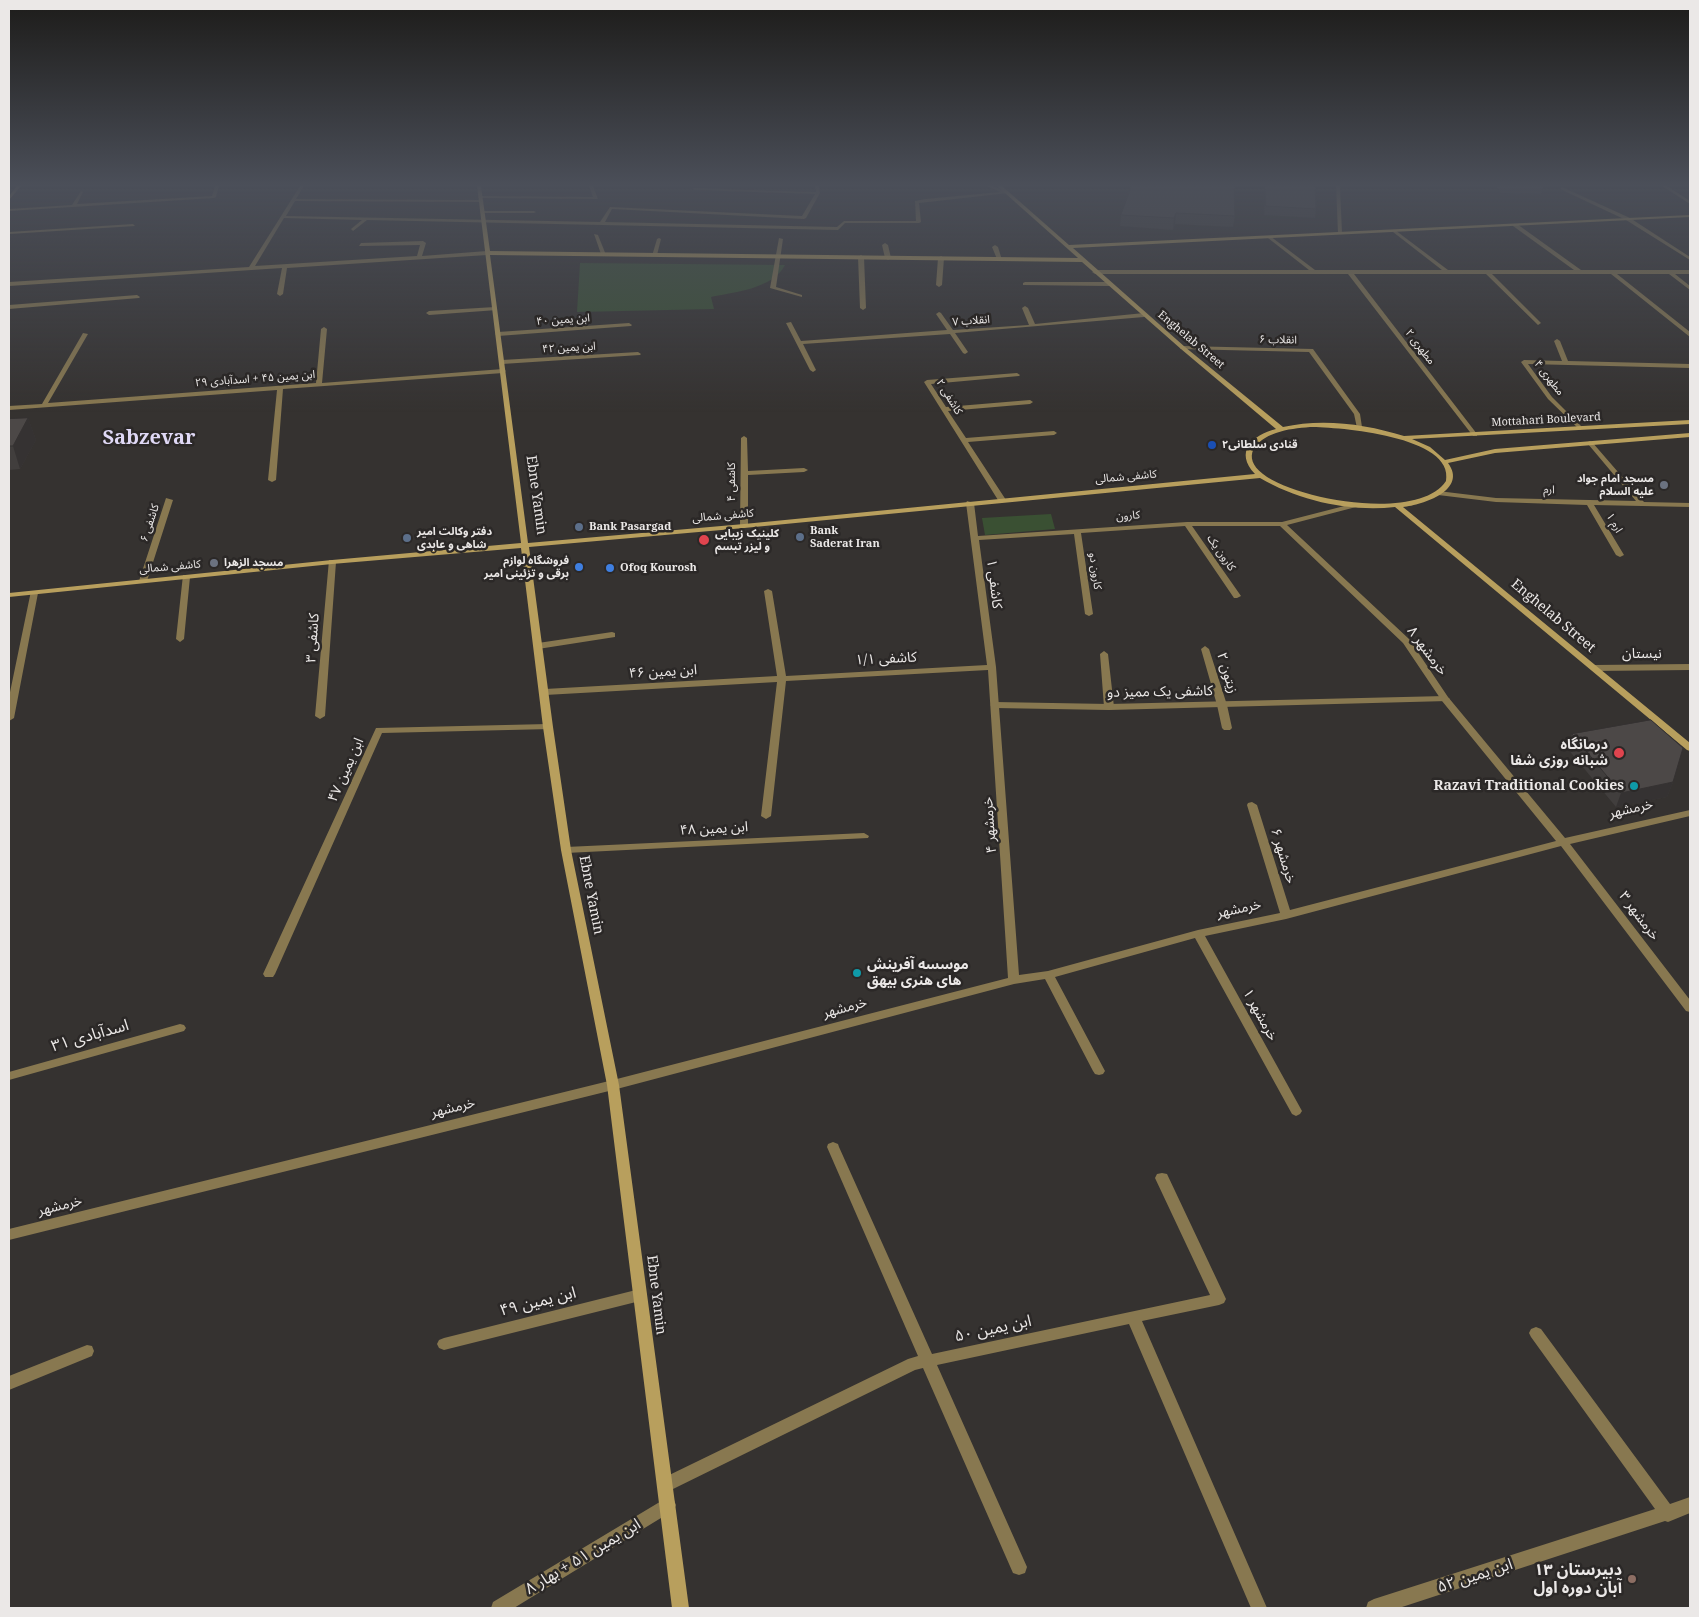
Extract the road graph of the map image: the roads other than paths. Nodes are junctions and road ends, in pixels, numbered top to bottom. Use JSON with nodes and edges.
{"nodes":[{"id":1,"x":255,"y":261,"type":"edge"},
{"id":2,"x":353,"y":261,"type":"edge"},
{"id":3,"x":488,"y":261,"type":"edge"},
{"id":4,"x":777,"y":261,"type":"edge"},
{"id":5,"x":861,"y":261,"type":"edge"},
{"id":6,"x":941,"y":261,"type":"edge"},
{"id":7,"x":1084,"y":261,"type":"edge"},
{"id":8,"x":1301,"y":261,"type":"edge"},
{"id":9,"x":1434,"y":261,"type":"edge"},
{"id":10,"x":1565,"y":261,"type":"edge"},
{"id":11,"x":285,"y":266,"type":"junction"},
{"id":12,"x":251,"y":268,"type":"junction"},
{"id":13,"x":1095,"y":272,"type":"junction"},
{"id":14,"x":1314,"y":272,"type":"junction"},
{"id":15,"x":1350,"y":272,"type":"junction"},
{"id":16,"x":1447,"y":272,"type":"junction"},
{"id":17,"x":1487,"y":272,"type":"junction"},
{"id":18,"x":1580,"y":272,"type":"junction"},
{"id":19,"x":1612,"y":272,"type":"junction"},
{"id":20,"x":1670,"y":272,"type":"junction"},
{"id":21,"x":1690,"y":272,"type":"edge"},
{"id":22,"x":9,"y":284,"type":"edge"},
{"id":23,"x":1024,"y":284,"type":"dead end"},
{"id":24,"x":1109,"y":284,"type":"junction"},
{"id":25,"x":939,"y":285,"type":"dead end"},
{"id":26,"x":1690,"y":288,"type":"edge"},
{"id":27,"x":280,"y":294,"type":"dead end"},
{"id":28,"x":800,"y":296,"type":"dead end"},
{"id":29,"x":137,"y":297,"type":"dead end"},
{"id":30,"x":9,"y":307,"type":"edge"},
{"id":31,"x":863,"y":308,"type":"dead end"},
{"id":32,"x":1025,"y":308,"type":"dead end"},
{"id":33,"x":495,"y":309,"type":"junction"},
{"id":34,"x":429,"y":313,"type":"dead end"},
{"id":35,"x":939,"y":314,"type":"dead end"},
{"id":36,"x":1144,"y":315,"type":"junction"},
{"id":37,"x":788,"y":323,"type":"dead end"},
{"id":38,"x":1538,"y":323,"type":"dead end"},
{"id":39,"x":629,"y":325,"type":"dead end"},
{"id":40,"x":1033,"y":326,"type":"junction"},
{"id":41,"x":324,"y":329,"type":"dead end"},
{"id":42,"x":951,"y":332,"type":"junction"},
{"id":43,"x":85,"y":334,"type":"dead end"},
{"id":44,"x":498,"y":334,"type":"junction"},
{"id":45,"x":1690,"y":335,"type":"edge"},
{"id":46,"x":1556,"y":341,"type":"dead end"},
{"id":47,"x":799,"y":343,"type":"junction"},
{"id":48,"x":1183,"y":348,"type":"junction"},
{"id":49,"x":965,"y":352,"type":"dead end"},
{"id":50,"x":638,"y":354,"type":"dead end"},
{"id":51,"x":502,"y":362,"type":"junction"},
{"id":52,"x":1566,"y":363,"type":"junction"},
{"id":53,"x":1690,"y":366,"type":"edge"},
{"id":54,"x":813,"y":370,"type":"dead end"},
{"id":55,"x":503,"y":371,"type":"junction"},
{"id":56,"x":1018,"y":375,"type":"dead end"},
{"id":57,"x":320,"y":384,"type":"junction"},
{"id":58,"x":280,"y":387,"type":"junction"},
{"id":59,"x":1030,"y":402,"type":"dead end"},
{"id":60,"x":44,"y":405,"type":"junction"},
{"id":61,"x":9,"y":408,"type":"edge"},
{"id":62,"x":944,"y":409,"type":"junction"},
{"id":63,"x":1690,"y":422,"type":"edge"},
{"id":64,"x":1359,"y":427,"type":"junction"},
{"id":65,"x":1580,"y":428,"type":"junction"},
{"id":66,"x":1281,"y":429,"type":"junction"},
{"id":67,"x":1054,"y":433,"type":"dead end"},
{"id":68,"x":1475,"y":435,"type":"junction"},
{"id":69,"x":1690,"y":435,"type":"edge"},
{"id":70,"x":1402,"y":437,"type":"junction"},
{"id":71,"x":744,"y":438,"type":"dead end"},
{"id":72,"x":964,"y":440,"type":"junction"},
{"id":73,"x":1590,"y":443,"type":"junction"},
{"id":74,"x":1445,"y":462,"type":"junction"},
{"id":75,"x":804,"y":470,"type":"dead end"},
{"id":76,"x":743,"y":473,"type":"junction"},
{"id":77,"x":1260,"y":476,"type":"junction"},
{"id":78,"x":272,"y":480,"type":"dead end"},
{"id":79,"x":1438,"y":493,"type":"junction"},
{"id":80,"x":170,"y":500,"type":"dead end"},
{"id":81,"x":1002,"y":500,"type":"junction"},
{"id":82,"x":1589,"y":502,"type":"junction"},
{"id":83,"x":1641,"y":503,"type":"junction"},
{"id":84,"x":970,"y":504,"type":"junction"},
{"id":85,"x":1354,"y":505,"type":"junction"},
{"id":86,"x":1397,"y":505,"type":"junction"},
{"id":87,"x":1690,"y":505,"type":"edge"},
{"id":88,"x":1187,"y":524,"type":"junction"},
{"id":89,"x":1282,"y":524,"type":"junction"},
{"id":90,"x":744,"y":526,"type":"junction"},
{"id":91,"x":1077,"y":531,"type":"junction"},
{"id":92,"x":975,"y":538,"type":"junction"},
{"id":93,"x":526,"y":545,"type":"junction"},
{"id":94,"x":1620,"y":555,"type":"dead end"},
{"id":95,"x":332,"y":562,"type":"junction"},
{"id":96,"x":186,"y":577,"type":"junction"},
{"id":97,"x":143,"y":580,"type":"junction"},
{"id":98,"x":768,"y":591,"type":"dead end"},
{"id":99,"x":34,"y":593,"type":"junction"},
{"id":100,"x":9,"y":595,"type":"edge"},
{"id":101,"x":1237,"y":596,"type":"dead end"},
{"id":102,"x":1090,"y":614,"type":"dead end"},
{"id":103,"x":612,"y":635,"type":"dead end"},
{"id":104,"x":180,"y":639,"type":"dead end"},
{"id":105,"x":538,"y":646,"type":"junction"},
{"id":106,"x":1205,"y":649,"type":"dead end"},
{"id":107,"x":1104,"y":654,"type":"dead end"},
{"id":108,"x":992,"y":667,"type":"junction"},
{"id":109,"x":1690,"y":667,"type":"edge"},
{"id":110,"x":1594,"y":668,"type":"junction"},
{"id":111,"x":782,"y":679,"type":"junction"},
{"id":112,"x":545,"y":692,"type":"junction"},
{"id":113,"x":1445,"y":699,"type":"junction"},
{"id":114,"x":1222,"y":704,"type":"junction"},
{"id":115,"x":995,"y":705,"type":"junction"},
{"id":116,"x":1109,"y":707,"type":"junction"},
{"id":117,"x":320,"y":716,"type":"dead end"},
{"id":118,"x":9,"y":718,"type":"edge"},
{"id":119,"x":548,"y":728,"type":"junction"},
{"id":120,"x":1227,"y":728,"type":"dead end"},
{"id":121,"x":1690,"y":748,"type":"edge"},
{"id":122,"x":1252,"y":805,"type":"dead end"},
{"id":123,"x":1690,"y":812,"type":"edge"},
{"id":124,"x":766,"y":816,"type":"dead end"},
{"id":125,"x":864,"y":836,"type":"dead end"},
{"id":126,"x":1563,"y":842,"type":"junction"},
{"id":127,"x":566,"y":850,"type":"junction"},
{"id":128,"x":1286,"y":916,"type":"junction"},
{"id":129,"x":1198,"y":934,"type":"junction"},
{"id":130,"x":269,"y":974,"type":"dead end"},
{"id":131,"x":1048,"y":976,"type":"junction"},
{"id":132,"x":1014,"y":980,"type":"junction"},
{"id":133,"x":1690,"y":1008,"type":"edge"},
{"id":134,"x":180,"y":1028,"type":"dead end"},
{"id":135,"x":1099,"y":1070,"type":"dead end"},
{"id":136,"x":9,"y":1076,"type":"edge"},
{"id":137,"x":613,"y":1085,"type":"junction"},
{"id":138,"x":1296,"y":1111,"type":"dead end"},
{"id":139,"x":833,"y":1147,"type":"dead end"},
{"id":140,"x":1162,"y":1178,"type":"dead end"},
{"id":141,"x":9,"y":1235,"type":"edge"},
{"id":142,"x":640,"y":1294,"type":"junction"},
{"id":143,"x":1133,"y":1318,"type":"junction"},
{"id":144,"x":1536,"y":1333,"type":"dead end"},
{"id":145,"x":444,"y":1344,"type":"dead end"},
{"id":146,"x":87,"y":1351,"type":"dead end"},
{"id":147,"x":927,"y":1361,"type":"junction"},
{"id":148,"x":9,"y":1383,"type":"edge"},
{"id":149,"x":665,"y":1485,"type":"junction"},
{"id":150,"x":668,"y":1505,"type":"junction"},
{"id":151,"x":1690,"y":1505,"type":"edge"},
{"id":152,"x":1668,"y":1514,"type":"junction"},
{"id":153,"x":1019,"y":1567,"type":"dead end"},
{"id":154,"x":499,"y":1608,"type":"edge"},
{"id":155,"x":681,"y":1608,"type":"edge"},
{"id":156,"x":1259,"y":1608,"type":"edge"},
{"id":157,"x":1374,"y":1608,"type":"edge"}],
"edges":[{"from":1,"to":12,"type":"street"},
{"from":2,"to":11,"type":"street"},
{"from":3,"to":33,"type":"street","name":"Ebne Yamin"},
{"from":4,"to":28,"type":"street"},
{"from":5,"to":31,"type":"street"},
{"from":6,"to":25,"type":"street"},
{"from":7,"to":13,"type":"street","name":"Enghelab Street"},
{"from":8,"to":14,"type":"street"},
{"from":9,"to":16,"type":"street"},
{"from":10,"to":18,"type":"street"},
{"from":11,"to":12,"type":"street"},
{"from":11,"to":27,"type":"street"},
{"from":12,"to":22,"type":"street"},
{"from":13,"to":14,"type":"street"},
{"from":13,"to":24,"type":"street","name":"Enghelab Street"},
{"from":14,"to":15,"type":"street"},
{"from":15,"to":16,"type":"street"},
{"from":15,"to":68,"type":"street","name":"مطهری ۲"},
{"from":16,"to":17,"type":"street"},
{"from":17,"to":18,"type":"street"},
{"from":17,"to":38,"type":"street"},
{"from":18,"to":19,"type":"street"},
{"from":19,"to":20,"type":"street"},
{"from":19,"to":45,"type":"street"},
{"from":20,"to":21,"type":"street"},
{"from":20,"to":26,"type":"street"},
{"from":23,"to":24,"type":"street"},
{"from":24,"to":36,"type":"street","name":"Enghelab Street"},
{"from":29,"to":30,"type":"street"},
{"from":32,"to":40,"type":"street"},
{"from":33,"to":34,"type":"street"},
{"from":33,"to":44,"type":"street","name":"Ebne Yamin"},
{"from":35,"to":42,"type":"street"},
{"from":36,"to":40,"type":"street","name":"انقلاب ۷"},
{"from":36,"to":48,"type":"street","name":"Enghelab Street"},
{"from":37,"to":47,"type":"street"},
{"from":39,"to":44,"type":"street","name":"ابن یمین ۴۰"},
{"from":40,"to":42,"type":"street","name":"انقلاب ۷"},
{"from":41,"to":57,"type":"street"},
{"from":42,"to":47,"type":"street","name":"انقلاب ۷"},
{"from":42,"to":49,"type":"street"},
{"from":43,"to":60,"type":"street"},
{"from":44,"to":51,"type":"street","name":"Ebne Yamin"},
{"from":46,"to":52,"type":"street"},
{"from":47,"to":54,"type":"street"},
{"from":48,"to":64,"type":"street","name":"انقلاب ۶"},
{"from":48,"to":66,"type":"street","name":"Enghelab Street"},
{"from":50,"to":51,"type":"street","name":"ابن یمین ۴۲"},
{"from":51,"to":55,"type":"street","name":"Ebne Yamin"},
{"from":52,"to":53,"type":"street"},
{"from":52,"to":65,"type":"street","name":"مطهری ۴"},
{"from":55,"to":57,"type":"street","name":"ابن یمین ۴۵ + اسدآبادی ۲۹"},
{"from":55,"to":93,"type":"street","name":"Ebne Yamin"},
{"from":56,"to":62,"type":"street","name":"کاشفی ۲"},
{"from":57,"to":58,"type":"street","name":"ابن یمین ۴۵ + اسدآبادی ۲۹"},
{"from":58,"to":60,"type":"street","name":"ابن یمین ۴۵ + اسدآبادی ۲۹"},
{"from":58,"to":78,"type":"street"},
{"from":59,"to":62,"type":"street"},
{"from":60,"to":61,"type":"street","name":"ابن یمین ۴۵ + اسدآبادی ۲۹"},
{"from":62,"to":72,"type":"street","name":"کاشفی ۲"},
{"from":63,"to":65,"type":"street","name":"Mottahari Boulevard"},
{"from":64,"to":66,"type":"street"},
{"from":64,"to":70,"type":"street"},
{"from":65,"to":68,"type":"street","name":"Mottahari Boulevard"},
{"from":66,"to":77,"type":"street"},
{"from":67,"to":72,"type":"street"},
{"from":68,"to":70,"type":"street","name":"Mottahari Boulevard"},
{"from":69,"to":73,"type":"street","name":"Mottahari Boulevard"},
{"from":70,"to":74,"type":"street"},
{"from":71,"to":76,"type":"street","name":"کاشفی ۴"},
{"from":72,"to":81,"type":"street","name":"کاشفی ۲"},
{"from":73,"to":74,"type":"street","name":"Mottahari Boulevard"},
{"from":73,"to":83,"type":"street"},
{"from":74,"to":79,"type":"street"},
{"from":75,"to":76,"type":"street"},
{"from":76,"to":90,"type":"street","name":"کاشفی ۴"},
{"from":77,"to":81,"type":"street","name":"کاشفی شمالی"},
{"from":77,"to":85,"type":"street"},
{"from":79,"to":82,"type":"street","name":"ارم"},
{"from":79,"to":86,"type":"street"},
{"from":80,"to":97,"type":"street","name":"کاشفی ۶"},
{"from":81,"to":84,"type":"street","name":"کاشفی شمالی"},
{"from":82,"to":83,"type":"street","name":"ارم"},
{"from":82,"to":94,"type":"street","name":"ارم ۱"},
{"from":83,"to":87,"type":"street","name":"ارم"},
{"from":84,"to":90,"type":"street","name":"کاشفی شمالی"},
{"from":84,"to":92,"type":"street","name":"کاشفی ۱"},
{"from":85,"to":86,"type":"street"},
{"from":85,"to":89,"type":"street"},
{"from":86,"to":110,"type":"street","name":"Enghelab Street"},
{"from":88,"to":89,"type":"street","name":"کارون"},
{"from":88,"to":91,"type":"street","name":"کارون"},
{"from":88,"to":101,"type":"street","name":"کارون یک"},
{"from":89,"to":113,"type":"street","name":"خرمشهر ۸"},
{"from":90,"to":93,"type":"street","name":"کاشفی شمالی"},
{"from":91,"to":92,"type":"street","name":"کارون"},
{"from":91,"to":102,"type":"street","name":"کارون دو"},
{"from":92,"to":108,"type":"street","name":"کاشفی ۱"},
{"from":93,"to":95,"type":"street","name":"کاشفی شمالی"},
{"from":93,"to":105,"type":"street","name":"Ebne Yamin"},
{"from":95,"to":96,"type":"street","name":"کاشفی شمالی"},
{"from":95,"to":117,"type":"street","name":"کاشفی ۳"},
{"from":96,"to":97,"type":"street","name":"کاشفی شمالی"},
{"from":96,"to":104,"type":"street"},
{"from":97,"to":99,"type":"street","name":"کاشفی شمالی"},
{"from":98,"to":111,"type":"street"},
{"from":99,"to":100,"type":"street","name":"کاشفی شمالی"},
{"from":99,"to":118,"type":"street"},
{"from":103,"to":105,"type":"street"},
{"from":105,"to":112,"type":"street","name":"Ebne Yamin"},
{"from":106,"to":114,"type":"street","name":"زیتون ۲"},
{"from":107,"to":116,"type":"street"},
{"from":108,"to":111,"type":"street","name":"کاشفی ۱/۱"},
{"from":108,"to":115,"type":"street","name":"خرمشهر ۴"},
{"from":109,"to":110,"type":"street","name":"نیستان"},
{"from":110,"to":121,"type":"street","name":"Enghelab Street"},
{"from":111,"to":112,"type":"street","name":"ابن یمین ۴۶"},
{"from":111,"to":124,"type":"street"},
{"from":112,"to":119,"type":"street","name":"Ebne Yamin"},
{"from":113,"to":114,"type":"street","name":"کاشفی یک ممیز دو"},
{"from":113,"to":126,"type":"street","name":"خرمشهر ۸"},
{"from":114,"to":116,"type":"street","name":"کاشفی یک ممیز دو"},
{"from":114,"to":120,"type":"street","name":"زیتون ۲"},
{"from":115,"to":116,"type":"street","name":"کاشفی یک ممیز دو"},
{"from":115,"to":132,"type":"street","name":"خرمشهر ۴"},
{"from":119,"to":127,"type":"street","name":"Ebne Yamin"},
{"from":119,"to":130,"type":"street","name":"ابن یمین ۴۷"},
{"from":122,"to":128,"type":"street","name":"خرمشهر ۶"},
{"from":123,"to":126,"type":"street","name":"خرمشهر"},
{"from":125,"to":127,"type":"street","name":"ابن یمین ۴۸"},
{"from":126,"to":128,"type":"street","name":"خرمشهر"},
{"from":126,"to":133,"type":"street","name":"خرمشهر ۳"},
{"from":127,"to":137,"type":"street","name":"Ebne Yamin"},
{"from":128,"to":129,"type":"street","name":"خرمشهر"},
{"from":129,"to":131,"type":"street","name":"خرمشهر"},
{"from":129,"to":138,"type":"street","name":"خرمشهر ۱"},
{"from":131,"to":132,"type":"street","name":"خرمشهر"},
{"from":131,"to":135,"type":"street"},
{"from":132,"to":137,"type":"street","name":"خرمشهر"},
{"from":134,"to":136,"type":"street","name":"اسدآبادی ۳۱"},
{"from":137,"to":141,"type":"street","name":"خرمشهر"},
{"from":137,"to":142,"type":"street","name":"Ebne Yamin"},
{"from":139,"to":147,"type":"street"},
{"from":140,"to":143,"type":"street","name":"ابن یمین ۵۰"},
{"from":142,"to":145,"type":"street","name":"ابن یمین ۴۹"},
{"from":142,"to":149,"type":"street","name":"Ebne Yamin"},
{"from":143,"to":147,"type":"street","name":"ابن یمین ۵۰"},
{"from":143,"to":156,"type":"street"},
{"from":144,"to":152,"type":"street"},
{"from":146,"to":148,"type":"street"},
{"from":147,"to":149,"type":"street","name":"ابن یمین ۵۰"},
{"from":147,"to":153,"type":"street"},
{"from":149,"to":150,"type":"street","name":"Ebne Yamin"},
{"from":150,"to":154,"type":"street","name":"ابن یمین ۵۱ + بهار ۸"},
{"from":150,"to":155,"type":"street","name":"Ebne Yamin"},
{"from":151,"to":152,"type":"street","name":"ابن یمین ۵۲"},
{"from":152,"to":157,"type":"street","name":"ابن یمین ۵۲"}]}
